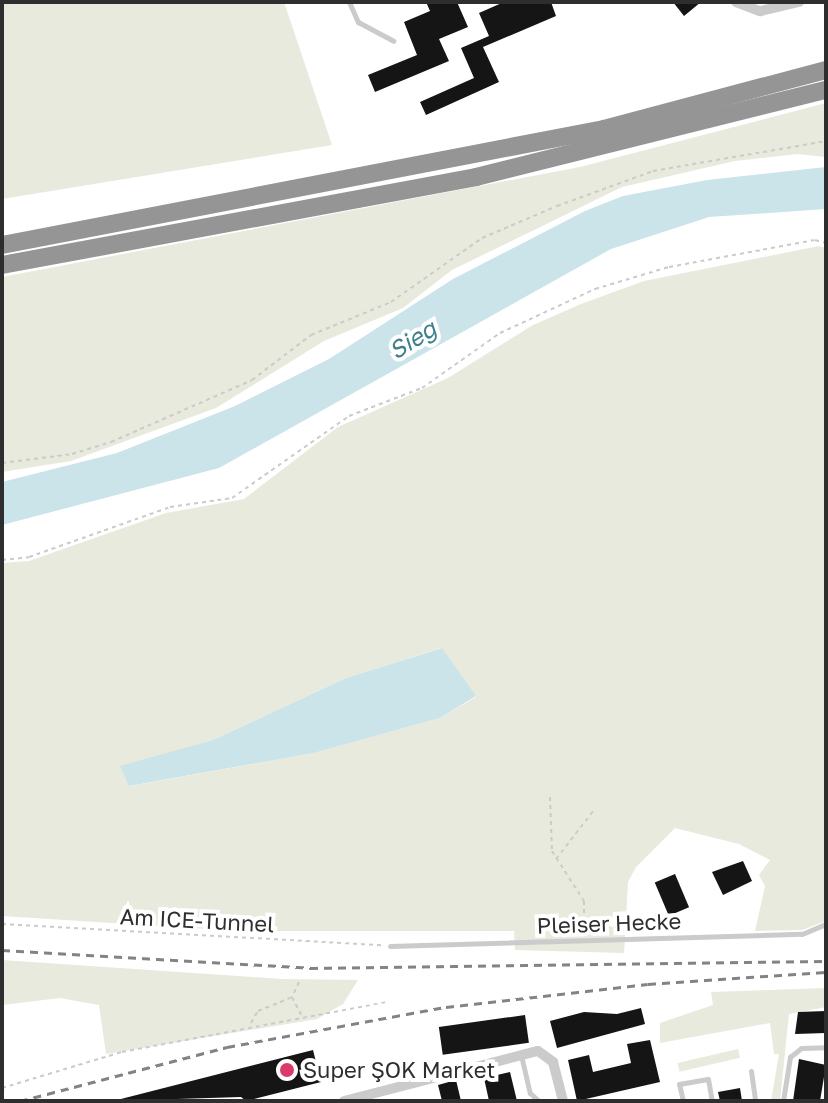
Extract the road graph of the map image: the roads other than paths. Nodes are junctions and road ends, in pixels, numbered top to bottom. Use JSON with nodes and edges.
{"nodes":[{"id":1,"x":349,"y":2,"type":"edge"},
{"id":2,"x":736,"y":2,"type":"edge"},
{"id":3,"x":799,"y":2,"type":"edge"},
{"id":4,"x":393,"y":41,"type":"dead end"},
{"id":5,"x":826,"y":70,"type":"edge"},
{"id":6,"x":826,"y":90,"type":"edge"},
{"id":7,"x":826,"y":103,"type":"edge"},
{"id":8,"x":735,"y":117,"type":"junction"},
{"id":9,"x":2,"y":245,"type":"edge"},
{"id":10,"x":2,"y":265,"type":"edge"},
{"id":11,"x":826,"y":924,"type":"edge"},
{"id":12,"x":390,"y":946,"type":"road end"},
{"id":13,"x":826,"y":1047,"type":"edge"},
{"id":14,"x":521,"y":1054,"type":"junction"},
{"id":15,"x":751,"y":1071,"type":"dead end"},
{"id":16,"x":344,"y":1101,"type":"edge"},
{"id":17,"x":539,"y":1101,"type":"edge"},
{"id":18,"x":563,"y":1101,"type":"edge"},
{"id":19,"x":683,"y":1101,"type":"edge"},
{"id":20,"x":712,"y":1101,"type":"edge"},
{"id":21,"x":755,"y":1101,"type":"edge"},
{"id":22,"x":783,"y":1101,"type":"edge"}],
"edges":[{"from":1,"to":4,"type":"lane"},
{"from":2,"to":3,"type":"street"},
{"from":5,"to":9,"type":"highway"},
{"from":6,"to":8,"type":"highway"},
{"from":7,"to":8,"type":"highway"},
{"from":8,"to":10,"type":"highway"},
{"from":11,"to":12,"type":"lane","name":"Pleiser Hecke"},
{"from":13,"to":22,"type":"lane"},
{"from":14,"to":16,"type":"street"},
{"from":14,"to":17,"type":"lane"},
{"from":14,"to":18,"type":"street"},
{"from":15,"to":21,"type":"lane"},
{"from":19,"to":20,"type":"lane"}]}
